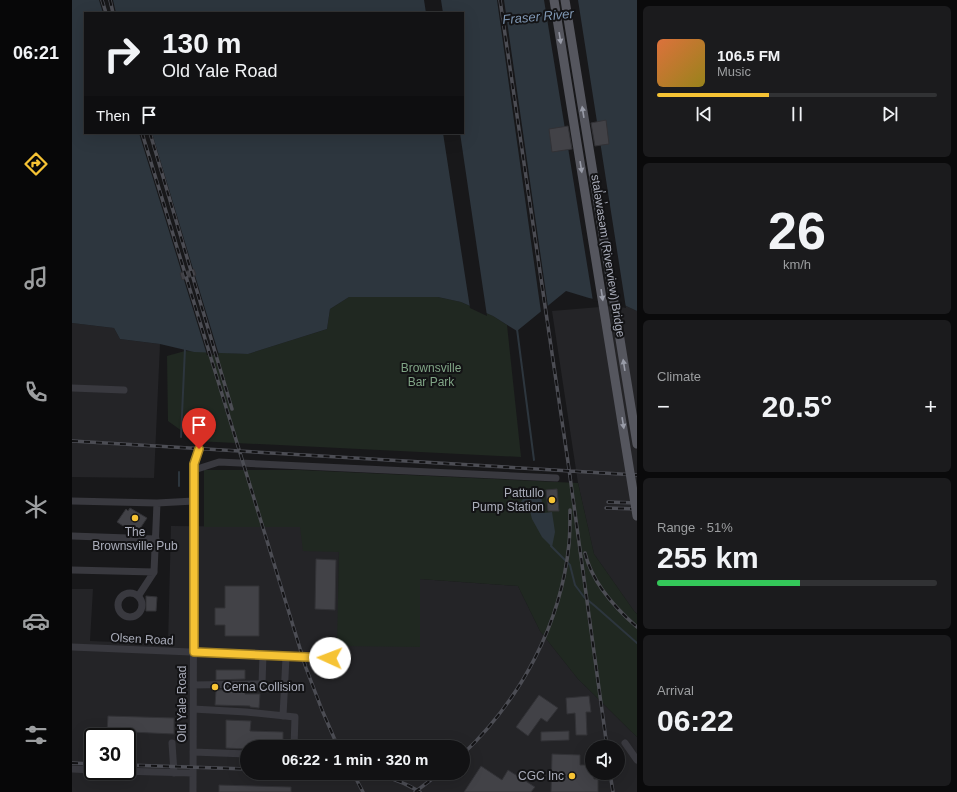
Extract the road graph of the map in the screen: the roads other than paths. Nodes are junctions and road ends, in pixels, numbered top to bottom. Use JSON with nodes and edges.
{"nodes":[{"id":1,"x":554,"y":0,"type":"edge"},
{"id":2,"x":565,"y":0,"type":"edge"},
{"id":3,"x":72,"y":388,"type":"edge"},
{"id":4,"x":124,"y":390,"type":"dead end"},
{"id":5,"x":637,"y":444,"type":"edge"},
{"id":6,"x":199,"y":449,"type":"dead end"},
{"id":7,"x":194,"y":470,"type":"junction"},
{"id":8,"x":556,"y":478,"type":"dead end"},
{"id":9,"x":72,"y":501,"type":"edge"},
{"id":10,"x":194,"y":501,"type":"junction"},
{"id":11,"x":158,"y":503,"type":"junction"},
{"id":12,"x":637,"y":516,"type":"edge"},
{"id":13,"x":72,"y":536,"type":"edge"},
{"id":14,"x":156,"y":539,"type":"junction"},
{"id":15,"x":72,"y":570,"type":"edge"},
{"id":16,"x":154,"y":572,"type":"junction"},
{"id":17,"x":139,"y":595,"type":"dead end"},
{"id":18,"x":72,"y":646,"type":"edge"},
{"id":19,"x":194,"y":652,"type":"junction"},
{"id":20,"x":263,"y":655,"type":"junction"},
{"id":21,"x":286,"y":657,"type":"junction"},
{"id":22,"x":330,"y":658,"type":"dead end"},
{"id":23,"x":193,"y":685,"type":"junction"},
{"id":24,"x":193,"y":709,"type":"junction"},
{"id":25,"x":283,"y":716,"type":"junction"},
{"id":26,"x":294,"y":740,"type":"edge"},
{"id":27,"x":172,"y":743,"type":"dead end"},
{"id":28,"x":625,"y":743,"type":"edge"},
{"id":29,"x":193,"y":752,"type":"junction"},
{"id":30,"x":240,"y":754,"type":"edge"},
{"id":31,"x":637,"y":760,"type":"edge"},
{"id":32,"x":72,"y":769,"type":"edge"},
{"id":33,"x":84,"y":770,"type":"edge"},
{"id":34,"x":136,"y":772,"type":"edge"},
{"id":35,"x":174,"y":773,"type":"junction"},
{"id":36,"x":193,"y":773,"type":"junction"},
{"id":37,"x":193,"y":792,"type":"edge"}],
"edges":[{"from":1,"to":12,"type":"main road","name":"stal̕əw̓asəm (Riverview) Bridge","one_way":true,"bridge":true},
{"from":5,"to":2,"type":"main road","name":"stal̕əw̓asəm (Riverview) Bridge","one_way":true},
{"from":3,"to":4,"type":"street"},
{"from":6,"to":7,"type":"street","name":"Old Yale Road"},
{"from":7,"to":8,"type":"street"},
{"from":7,"to":10,"type":"street","name":"Old Yale Road"},
{"from":9,"to":11,"type":"street"},
{"from":10,"to":11,"type":"street"},
{"from":10,"to":19,"type":"street","name":"Old Yale Road"},
{"from":11,"to":14,"type":"street"},
{"from":13,"to":14,"type":"street"},
{"from":14,"to":16,"type":"street"},
{"from":15,"to":16,"type":"street"},
{"from":16,"to":17,"type":"street"},
{"from":18,"to":19,"type":"street","name":"Olsen Road"},
{"from":19,"to":20,"type":"street","name":"Olsen Road"},
{"from":19,"to":23,"type":"street","name":"Old Yale Road"},
{"from":20,"to":21,"type":"street","name":"Olsen Road"},
{"from":20,"to":23,"type":"street"},
{"from":21,"to":22,"type":"street","name":"Olsen Road"},
{"from":21,"to":25,"type":"street"},
{"from":23,"to":24,"type":"street","name":"Old Yale Road"},
{"from":24,"to":25,"type":"street"},
{"from":24,"to":29,"type":"street","name":"Old Yale Road"},
{"from":25,"to":26,"type":"street"},
{"from":27,"to":35,"type":"street"},
{"from":28,"to":31,"type":"street"},
{"from":29,"to":30,"type":"street"},
{"from":29,"to":36,"type":"street","name":"Old Yale Road"},
{"from":32,"to":33,"type":"street"},
{"from":34,"to":35,"type":"street"},
{"from":35,"to":36,"type":"street"},
{"from":36,"to":37,"type":"street","name":"Old Yale Road"}]}
